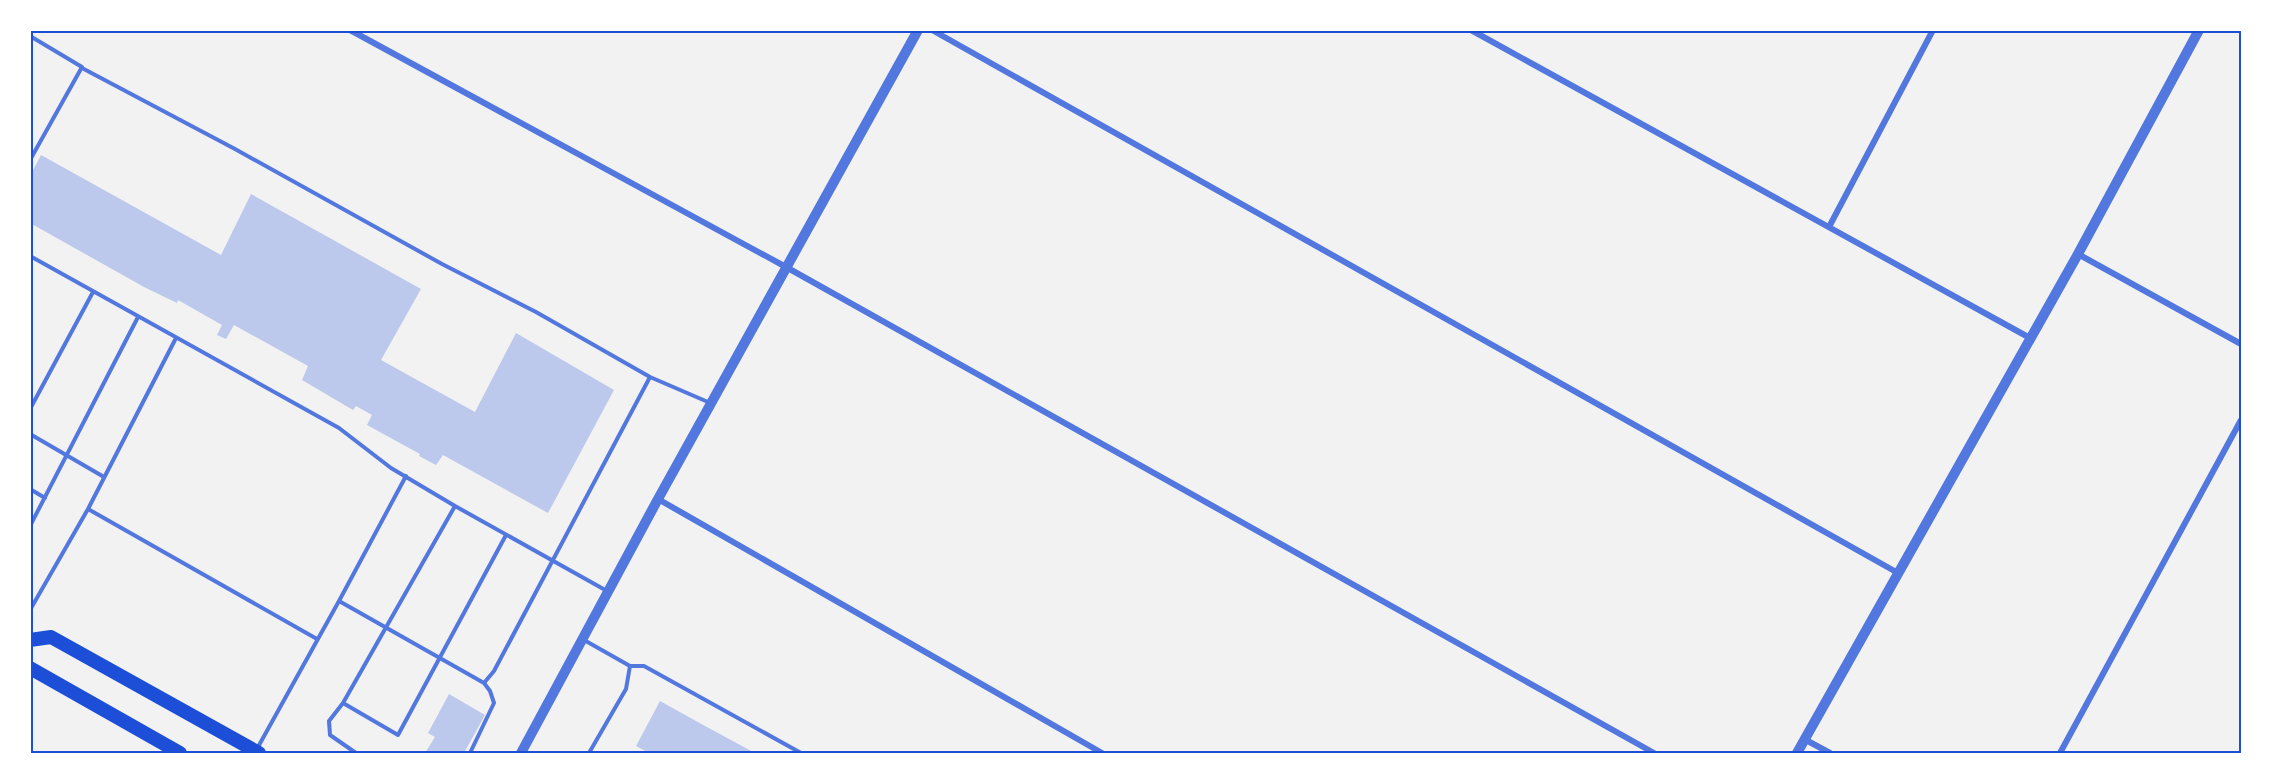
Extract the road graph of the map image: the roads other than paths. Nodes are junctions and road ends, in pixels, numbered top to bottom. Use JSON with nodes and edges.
{"nodes":[{"id":1,"x":350,"y":30,"type":"edge"},
{"id":2,"x":918,"y":30,"type":"edge"},
{"id":3,"x":932,"y":30,"type":"edge"},
{"id":4,"x":1472,"y":30,"type":"edge"},
{"id":5,"x":1933,"y":30,"type":"edge"},
{"id":6,"x":2199,"y":30,"type":"edge"},
{"id":7,"x":30,"y":36,"type":"edge"},
{"id":8,"x":82,"y":68,"type":"junction"},
{"id":9,"x":30,"y":160,"type":"edge"},
{"id":10,"x":1829,"y":226,"type":"junction"},
{"id":11,"x":2078,"y":254,"type":"junction"},
{"id":12,"x":30,"y":256,"type":"edge"},
{"id":13,"x":786,"y":267,"type":"junction"},
{"id":14,"x":93,"y":292,"type":"junction"},
{"id":15,"x":138,"y":317,"type":"junction"},
{"id":16,"x":176,"y":338,"type":"junction"},
{"id":17,"x":2030,"y":338,"type":"junction"},
{"id":18,"x":2241,"y":344,"type":"edge"},
{"id":19,"x":650,"y":377,"type":"junction"},
{"id":20,"x":711,"y":403,"type":"junction"},
{"id":21,"x":30,"y":409,"type":"edge"},
{"id":22,"x":2241,"y":420,"type":"edge"},
{"id":23,"x":30,"y":434,"type":"edge"},
{"id":24,"x":67,"y":456,"type":"junction"},
{"id":25,"x":406,"y":476,"type":"junction"},
{"id":26,"x":104,"y":477,"type":"junction"},
{"id":27,"x":30,"y":489,"type":"edge"},
{"id":28,"x":45,"y":498,"type":"junction"},
{"id":29,"x":658,"y":499,"type":"junction"},
{"id":30,"x":455,"y":506,"type":"junction"},
{"id":31,"x":88,"y":509,"type":"junction"},
{"id":32,"x":30,"y":526,"type":"edge"},
{"id":33,"x":506,"y":535,"type":"junction"},
{"id":34,"x":553,"y":561,"type":"junction"},
{"id":35,"x":1898,"y":573,"type":"junction"},
{"id":36,"x":608,"y":592,"type":"junction"},
{"id":37,"x":339,"y":601,"type":"junction"},
{"id":38,"x":30,"y":610,"type":"edge"},
{"id":39,"x":386,"y":628,"type":"junction"},
{"id":40,"x":317,"y":639,"type":"junction"},
{"id":41,"x":582,"y":639,"type":"junction"},
{"id":42,"x":30,"y":640,"type":"edge"},
{"id":43,"x":440,"y":658,"type":"junction"},
{"id":44,"x":630,"y":666,"type":"junction"},
{"id":45,"x":30,"y":668,"type":"edge"},
{"id":46,"x":484,"y":683,"type":"junction"},
{"id":47,"x":343,"y":703,"type":"junction"},
{"id":48,"x":1804,"y":739,"type":"junction"},
{"id":49,"x":257,"y":752,"type":"edge"},
{"id":50,"x":180,"y":753,"type":"edge"},
{"id":51,"x":356,"y":753,"type":"edge"},
{"id":52,"x":470,"y":753,"type":"edge"},
{"id":53,"x":521,"y":753,"type":"edge"},
{"id":54,"x":589,"y":753,"type":"edge"},
{"id":55,"x":801,"y":753,"type":"edge"},
{"id":56,"x":1102,"y":753,"type":"edge"},
{"id":57,"x":1654,"y":753,"type":"edge"},
{"id":58,"x":1797,"y":753,"type":"edge"},
{"id":59,"x":1830,"y":753,"type":"edge"},
{"id":60,"x":2060,"y":753,"type":"edge"}],
"edges":[{"from":1,"to":13,"type":"street"},
{"from":2,"to":13,"type":"street"},
{"from":3,"to":35,"type":"street"},
{"from":4,"to":10,"type":"street"},
{"from":5,"to":10,"type":"street"},
{"from":6,"to":11,"type":"street"},
{"from":7,"to":8,"type":"lane"},
{"from":8,"to":9,"type":"lane"},
{"from":8,"to":19,"type":"lane"},
{"from":10,"to":17,"type":"street"},
{"from":11,"to":17,"type":"street"},
{"from":11,"to":18,"type":"street"},
{"from":12,"to":14,"type":"lane"},
{"from":13,"to":20,"type":"street"},
{"from":13,"to":57,"type":"street"},
{"from":14,"to":15,"type":"lane"},
{"from":14,"to":21,"type":"lane"},
{"from":15,"to":16,"type":"lane"},
{"from":15,"to":24,"type":"lane"},
{"from":16,"to":25,"type":"lane"},
{"from":16,"to":26,"type":"lane"},
{"from":17,"to":35,"type":"street"},
{"from":19,"to":20,"type":"lane"},
{"from":19,"to":34,"type":"lane"},
{"from":20,"to":29,"type":"street"},
{"from":22,"to":60,"type":"street"},
{"from":23,"to":24,"type":"lane"},
{"from":24,"to":26,"type":"lane"},
{"from":24,"to":28,"type":"lane"},
{"from":25,"to":30,"type":"lane"},
{"from":25,"to":37,"type":"lane"},
{"from":26,"to":31,"type":"lane"},
{"from":27,"to":28,"type":"lane"},
{"from":28,"to":32,"type":"lane"},
{"from":29,"to":36,"type":"street"},
{"from":29,"to":56,"type":"street"},
{"from":30,"to":33,"type":"lane"},
{"from":30,"to":39,"type":"lane"},
{"from":31,"to":38,"type":"lane"},
{"from":31,"to":40,"type":"lane"},
{"from":33,"to":34,"type":"lane"},
{"from":33,"to":43,"type":"lane"},
{"from":34,"to":36,"type":"lane"},
{"from":34,"to":46,"type":"lane"},
{"from":35,"to":48,"type":"street"},
{"from":36,"to":41,"type":"street"},
{"from":37,"to":39,"type":"lane"},
{"from":37,"to":40,"type":"lane"},
{"from":39,"to":43,"type":"lane"},
{"from":39,"to":47,"type":"lane"},
{"from":40,"to":49,"type":"lane"},
{"from":41,"to":44,"type":"lane"},
{"from":41,"to":53,"type":"street"},
{"from":42,"to":49,"type":"main road"},
{"from":43,"to":46,"type":"lane"},
{"from":43,"to":47,"type":"lane"},
{"from":44,"to":54,"type":"lane"},
{"from":44,"to":55,"type":"lane"},
{"from":45,"to":50,"type":"main road"},
{"from":46,"to":52,"type":"lane"},
{"from":47,"to":51,"type":"lane"},
{"from":48,"to":58,"type":"street"},
{"from":48,"to":59,"type":"street"}]}
